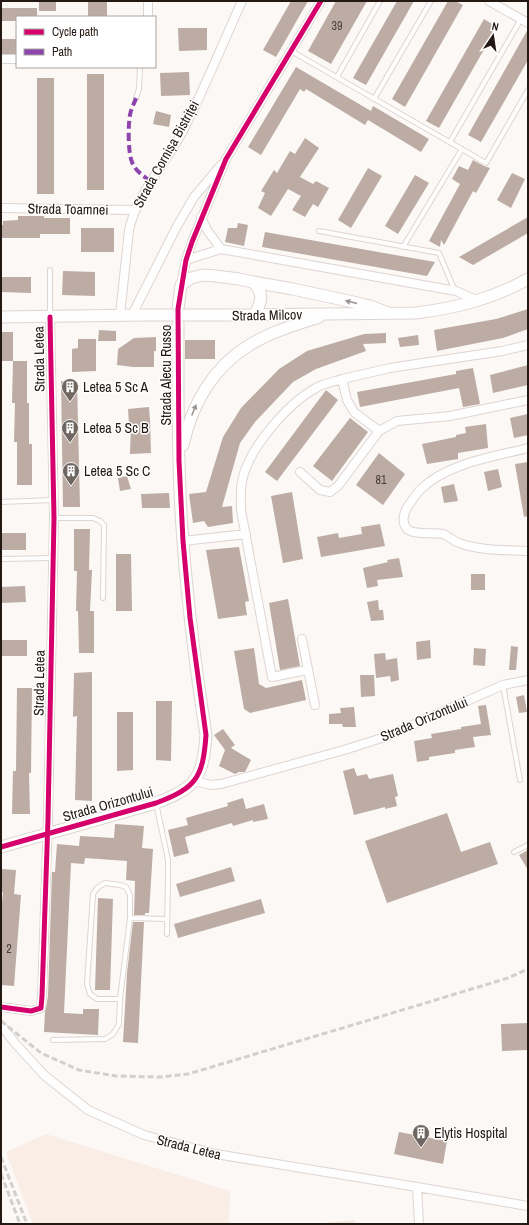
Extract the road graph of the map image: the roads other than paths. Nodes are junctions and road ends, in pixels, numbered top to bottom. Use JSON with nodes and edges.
{"nodes":[{"id":1,"x":148,"y":1,"type":"edge"},
{"id":2,"x":242,"y":1,"type":"edge"},
{"id":3,"x":321,"y":1,"type":"edge"},
{"id":4,"x":380,"y":1,"type":"edge"},
{"id":5,"x":432,"y":1,"type":"edge"},
{"id":6,"x":489,"y":1,"type":"edge"},
{"id":7,"x":148,"y":16,"type":"edge"},
{"id":8,"x":524,"y":21,"type":"edge"},
{"id":9,"x":291,"y":51,"type":"junction"},
{"id":10,"x":1,"y":59,"type":"edge"},
{"id":11,"x":16,"y":59,"type":"edge"},
{"id":12,"x":140,"y":68,"type":"edge"},
{"id":13,"x":336,"y":77,"type":"junction"},
{"id":14,"x":528,"y":90,"type":"edge"},
{"id":15,"x":136,"y":98,"type":"dead end"},
{"id":16,"x":374,"y":99,"type":"junction"},
{"id":17,"x":450,"y":142,"type":"junction"},
{"id":18,"x":462,"y":149,"type":"junction"},
{"id":19,"x":226,"y":159,"type":"junction"},
{"id":20,"x":1,"y":208,"type":"edge"},
{"id":21,"x":135,"y":210,"type":"junction"},
{"id":22,"x":201,"y":217,"type":"junction"},
{"id":23,"x":319,"y":231,"type":"dead end"},
{"id":24,"x":403,"y":247,"type":"junction"},
{"id":25,"x":221,"y":249,"type":"junction"},
{"id":26,"x":186,"y":260,"type":"junction"},
{"id":27,"x":50,"y":270,"type":"dead end"},
{"id":28,"x":528,"y":279,"type":"edge"},
{"id":29,"x":253,"y":282,"type":"junction"},
{"id":30,"x":182,"y":285,"type":"junction"},
{"id":31,"x":456,"y":291,"type":"junction"},
{"id":32,"x":478,"y":301,"type":"junction"},
{"id":33,"x":331,"y":313,"type":"junction"},
{"id":34,"x":388,"y":313,"type":"junction"},
{"id":35,"x":120,"y":315,"type":"junction"},
{"id":36,"x":132,"y":315,"type":"junction"},
{"id":37,"x":255,"y":315,"type":"junction"},
{"id":38,"x":50,"y":316,"type":"junction"},
{"id":39,"x":1,"y":317,"type":"edge"},
{"id":40,"x":528,"y":345,"type":"edge"},
{"id":41,"x":342,"y":379,"type":"junction"},
{"id":42,"x":528,"y":400,"type":"edge"},
{"id":43,"x":379,"y":431,"type":"junction"},
{"id":44,"x":528,"y":448,"type":"edge"},
{"id":45,"x":179,"y":461,"type":"junction"},
{"id":46,"x":300,"y":472,"type":"dead end"},
{"id":47,"x":53,"y":500,"type":"junction"},
{"id":48,"x":1,"y":502,"type":"edge"},
{"id":49,"x":54,"y":518,"type":"junction"},
{"id":50,"x":246,"y":534,"type":"junction"},
{"id":51,"x":183,"y":541,"type":"junction"},
{"id":52,"x":528,"y":551,"type":"edge"},
{"id":53,"x":53,"y":558,"type":"junction"},
{"id":54,"x":1,"y":559,"type":"edge"},
{"id":55,"x":103,"y":598,"type":"dead end"},
{"id":56,"x":302,"y":639,"type":"dead end"},
{"id":57,"x":307,"y":670,"type":"junction"},
{"id":58,"x":528,"y":680,"type":"edge"},
{"id":59,"x":503,"y":685,"type":"junction"},
{"id":60,"x":315,"y":705,"type":"dead end"},
{"id":61,"x":520,"y":780,"type":"dead end"},
{"id":62,"x":195,"y":781,"type":"junction"},
{"id":63,"x":156,"y":803,"type":"junction"},
{"id":64,"x":48,"y":834,"type":"junction"},
{"id":65,"x":528,"y":845,"type":"edge"},
{"id":66,"x":1,"y":847,"type":"edge"},
{"id":67,"x":514,"y":852,"type":"dead end"},
{"id":68,"x":130,"y":918,"type":"junction"},
{"id":69,"x":167,"y":919,"type":"junction"},
{"id":70,"x":167,"y":934,"type":"dead end"},
{"id":71,"x":120,"y":999,"type":"junction"},
{"id":72,"x":1,"y":1007,"type":"edge"},
{"id":73,"x":1,"y":1025,"type":"edge"},
{"id":74,"x":53,"y":1040,"type":"dead end"},
{"id":75,"x":417,"y":1186,"type":"junction"},
{"id":76,"x":528,"y":1206,"type":"edge"},
{"id":77,"x":419,"y":1224,"type":"edge"}],
"edges":[{"from":1,"to":7,"type":"street"},
{"from":2,"to":21,"type":"street","name":"Strada Cornișa Bistriței"},
{"from":3,"to":9,"type":"street","name":"Strada Alecu Russo"},
{"from":4,"to":13,"type":"lane"},
{"from":5,"to":16,"type":"lane"},
{"from":6,"to":8,"type":"street"},
{"from":8,"to":17,"type":"lane"},
{"from":9,"to":13,"type":"lane"},
{"from":9,"to":19,"type":"street","name":"Strada Alecu Russo"},
{"from":10,"to":11,"type":"street"},
{"from":12,"to":15,"type":"lane"},
{"from":13,"to":16,"type":"lane"},
{"from":14,"to":18,"type":"lane"},
{"from":16,"to":17,"type":"lane"},
{"from":17,"to":18,"type":"lane"},
{"from":18,"to":24,"type":"lane"},
{"from":19,"to":22,"type":"street","name":"Strada Alecu Russo"},
{"from":19,"to":36,"type":"street","name":"Strada Alecu Russo"},
{"from":20,"to":21,"type":"street","name":"Strada Toamnei"},
{"from":21,"to":35,"type":"street","name":"Strada Cornișa Bistriței"},
{"from":22,"to":25,"type":"street"},
{"from":22,"to":26,"type":"street","name":"Strada Alecu Russo"},
{"from":23,"to":24,"type":"lane"},
{"from":24,"to":31,"type":"lane"},
{"from":25,"to":26,"type":"street"},
{"from":25,"to":31,"type":"street"},
{"from":26,"to":30,"type":"street","name":"Strada Alecu Russo"},
{"from":27,"to":38,"type":"lane"},
{"from":28,"to":32,"type":"street","name":"Strada Milcov"},
{"from":29,"to":30,"type":"street"},
{"from":34,"to":29,"type":"street","one_way":true},
{"from":29,"to":37,"type":"street"},
{"from":30,"to":45,"type":"street","name":"Strada Alecu Russo"},
{"from":31,"to":32,"type":"street"},
{"from":32,"to":34,"type":"street","name":"Strada Milcov"},
{"from":33,"to":34,"type":"street","name":"Strada Milcov"},
{"from":33,"to":37,"type":"street","name":"Strada Milcov"},
{"from":45,"to":33,"type":"street","one_way":true},
{"from":35,"to":36,"type":"street","name":"Strada Milcov"},
{"from":35,"to":38,"type":"street","name":"Strada Milcov"},
{"from":36,"to":37,"type":"street","name":"Strada Milcov","bridge":true},
{"from":38,"to":39,"type":"street","name":"Strada Milcov"},
{"from":38,"to":47,"type":"street","name":"Strada Letea"},
{"from":40,"to":41,"type":"street"},
{"from":41,"to":43,"type":"street"},
{"from":41,"to":50,"type":"street"},
{"from":42,"to":43,"type":"street"},
{"from":43,"to":46,"type":"street"},
{"from":44,"to":52,"type":"street"},
{"from":45,"to":51,"type":"street","name":"Strada Alecu Russo"},
{"from":47,"to":48,"type":"lane"},
{"from":47,"to":49,"type":"street","name":"Strada Letea"},
{"from":49,"to":53,"type":"street","name":"Strada Letea"},
{"from":49,"to":55,"type":"lane"},
{"from":50,"to":51,"type":"street"},
{"from":50,"to":57,"type":"street"},
{"from":51,"to":62,"type":"street","name":"Strada Alecu Russo"},
{"from":53,"to":54,"type":"lane"},
{"from":53,"to":64,"type":"street","name":"Strada Letea"},
{"from":56,"to":57,"type":"street"},
{"from":57,"to":60,"type":"street"},
{"from":58,"to":59,"type":"street","name":"Strada Orizontului"},
{"from":59,"to":61,"type":"lane"},
{"from":59,"to":62,"type":"street","name":"Strada Orizontului"},
{"from":62,"to":63,"type":"street","name":"Strada Orizontului"},
{"from":63,"to":64,"type":"street","name":"Strada Orizontului"},
{"from":63,"to":69,"type":"lane"},
{"from":64,"to":66,"type":"street","name":"Strada Orizontului"},
{"from":64,"to":72,"type":"street","name":"Strada Letea"},
{"from":65,"to":67,"type":"lane"},
{"from":68,"to":69,"type":"lane"},
{"from":68,"to":71,"type":"lane"},
{"from":68,"to":71,"type":"lane"},
{"from":69,"to":70,"type":"lane"},
{"from":71,"to":74,"type":"lane"},
{"from":73,"to":75,"type":"street","name":"Strada Letea"},
{"from":75,"to":76,"type":"street","name":"Strada Letea"},
{"from":75,"to":77,"type":"street"}]}
